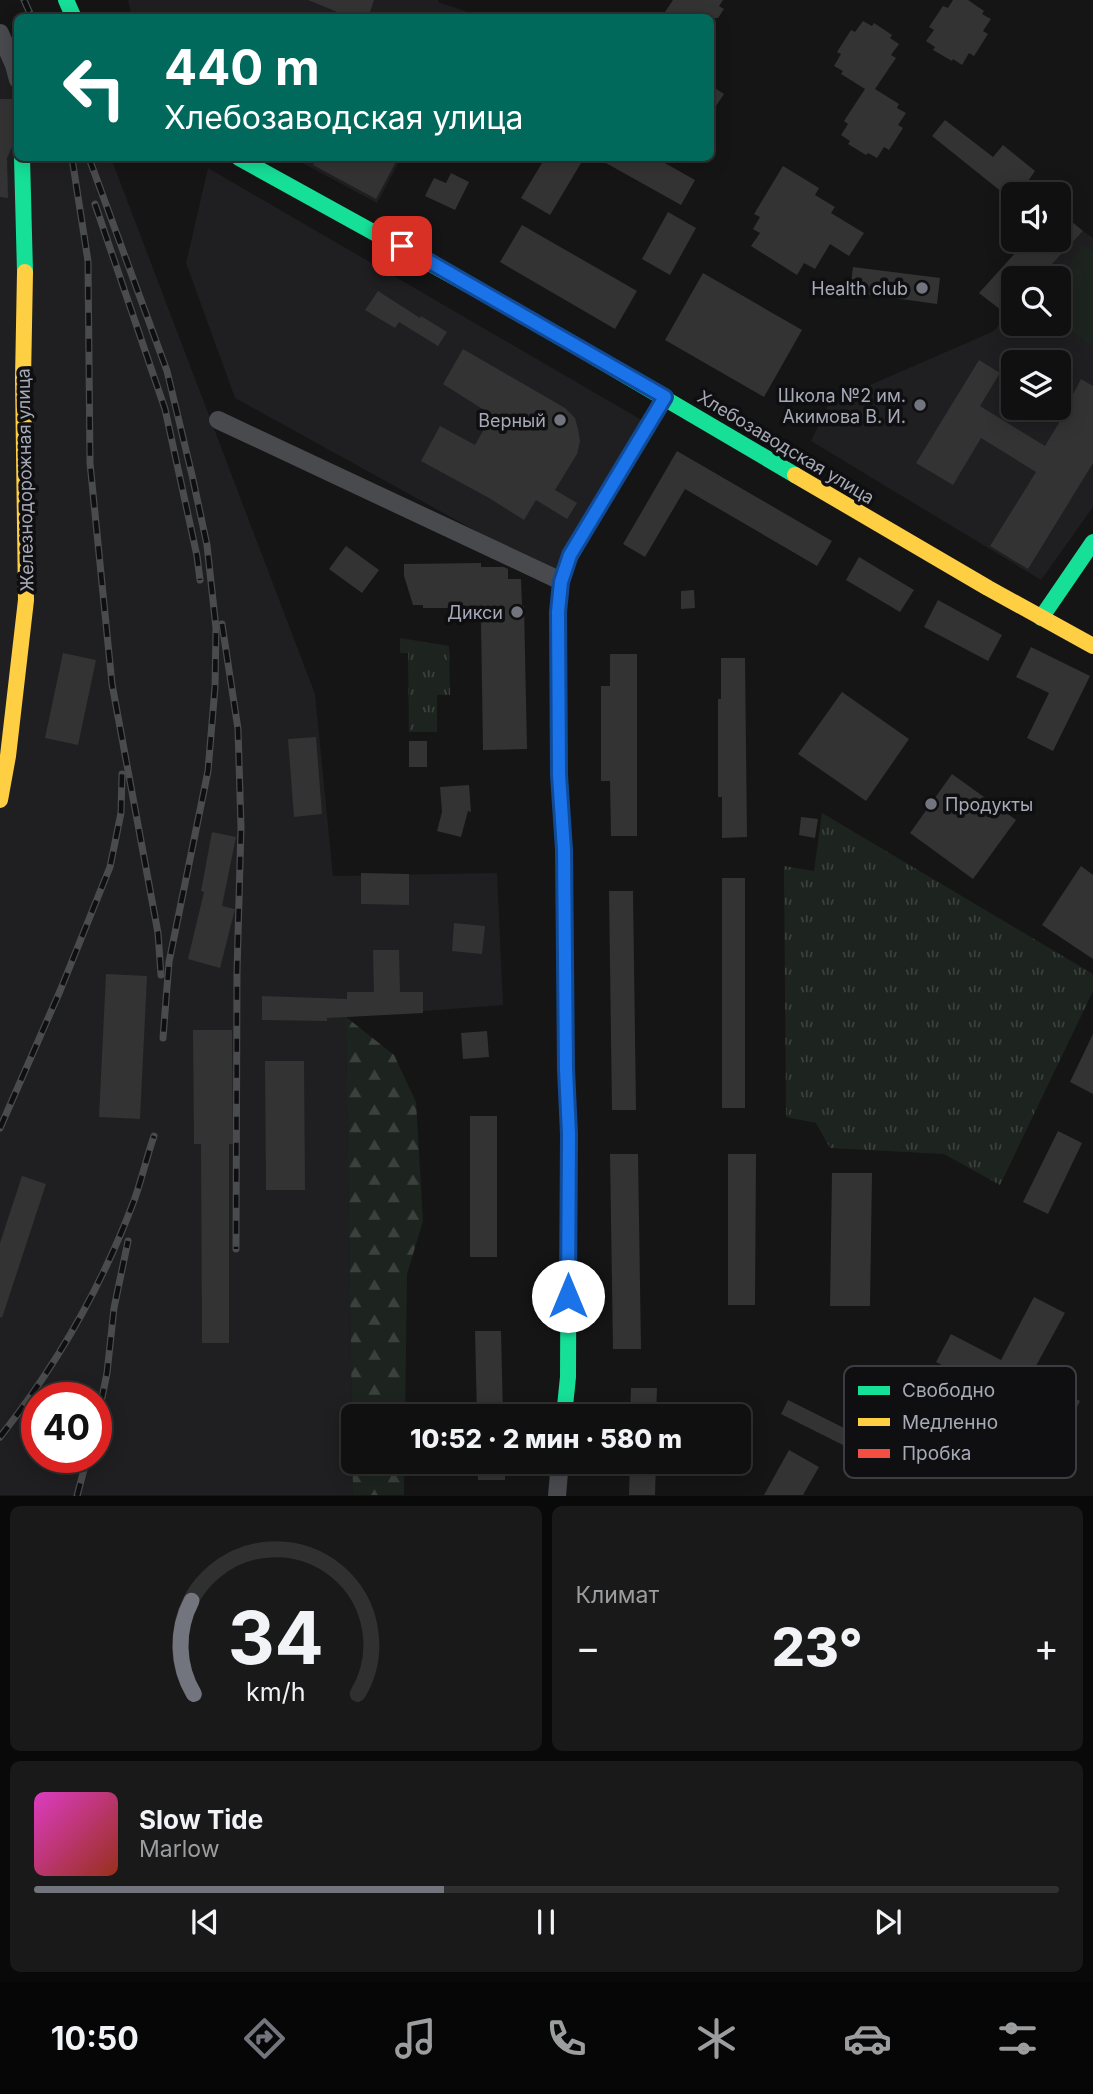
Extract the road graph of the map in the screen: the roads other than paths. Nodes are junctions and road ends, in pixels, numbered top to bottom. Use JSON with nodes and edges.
{"nodes":[{"id":1,"x":0,"y":33,"type":"edge"},
{"id":2,"x":14,"y":65,"type":"edge"},
{"id":3,"x":22,"y":161,"type":"edge"},
{"id":4,"x":245,"y":161,"type":"edge"},
{"id":5,"x":665,"y":397,"type":"junction"},
{"id":6,"x":218,"y":420,"type":"dead end"},
{"id":7,"x":1093,"y":542,"type":"edge"},
{"id":8,"x":561,"y":582,"type":"junction"},
{"id":9,"x":1041,"y":618,"type":"junction"},
{"id":10,"x":1093,"y":646,"type":"edge"},
{"id":11,"x":0,"y":800,"type":"edge"},
{"id":12,"x":565,"y":1404,"type":"edge"},
{"id":13,"x":559,"y":1474,"type":"edge"},
{"id":14,"x":557,"y":1496,"type":"edge"}],
"edges":[{"from":1,"to":2,"type":"street"},
{"from":3,"to":11,"type":"street","name":"Железнодорожная улица"},
{"from":4,"to":5,"type":"street","name":"Хлебозаводская улица"},
{"from":5,"to":8,"type":"street"},
{"from":5,"to":9,"type":"street","name":"Хлебозаводская улица"},
{"from":6,"to":8,"type":"street"},
{"from":7,"to":9,"type":"street"},
{"from":8,"to":12,"type":"street"},
{"from":9,"to":10,"type":"street","name":"Хлебозаводская улица"},
{"from":13,"to":14,"type":"street"}]}
